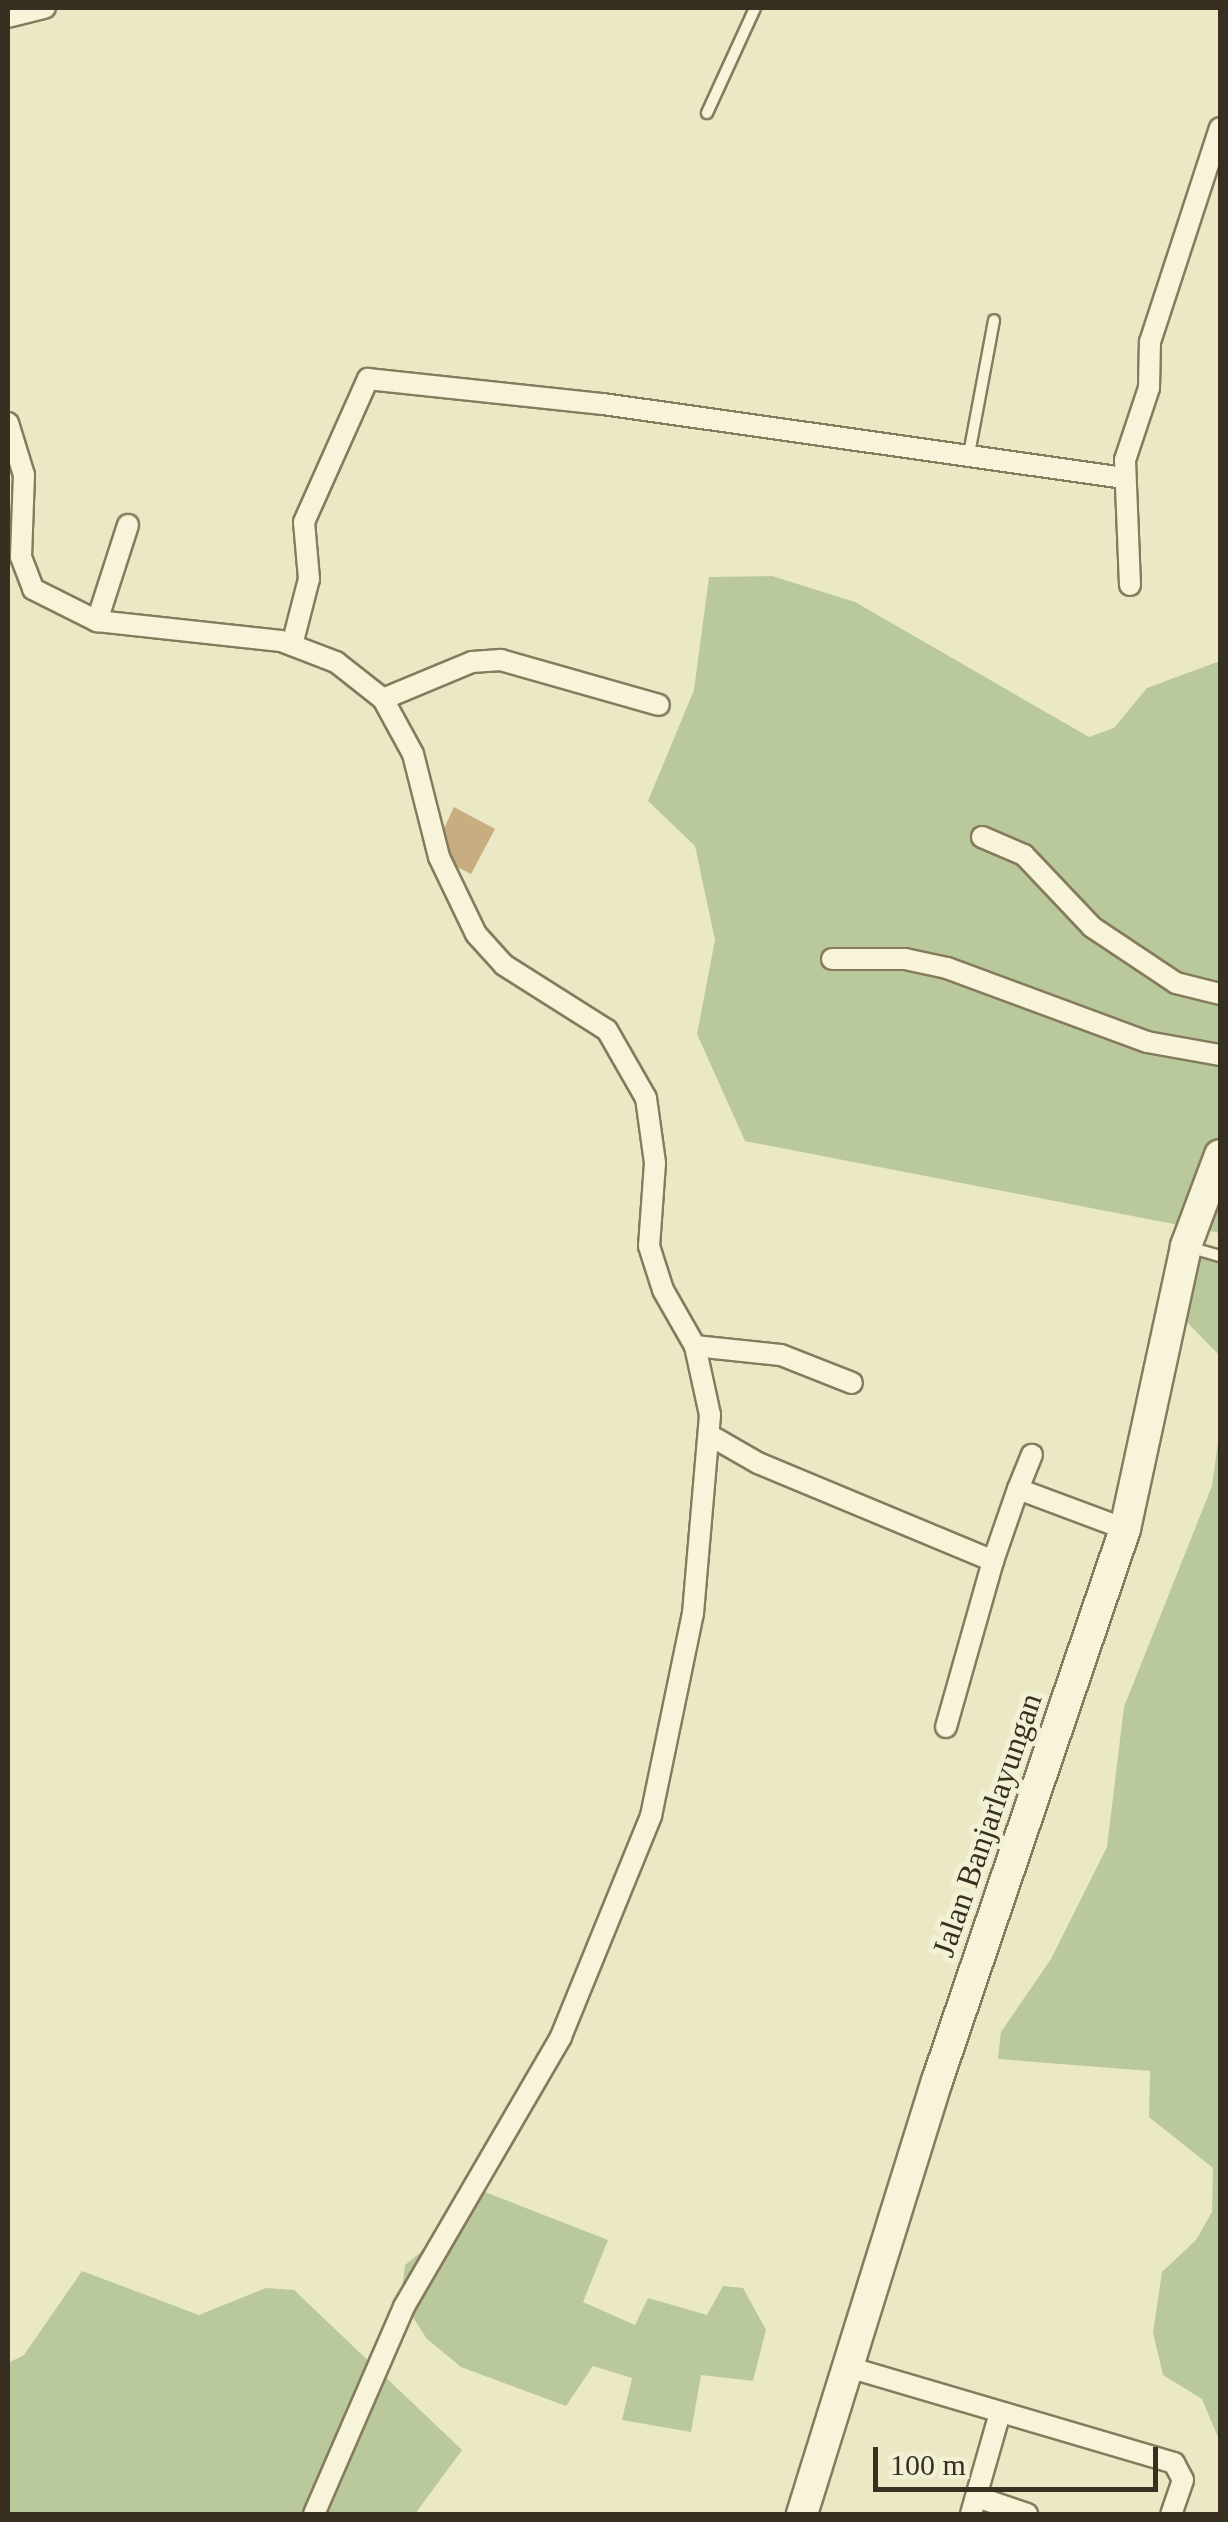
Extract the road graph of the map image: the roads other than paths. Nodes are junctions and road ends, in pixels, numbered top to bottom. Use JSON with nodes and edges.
{"nodes":[{"id":1,"x":45,"y":8,"type":"edge"},
{"id":2,"x":755,"y":8,"type":"edge"},
{"id":3,"x":8,"y":17,"type":"edge"},
{"id":4,"x":707,"y":113,"type":"dead end"},
{"id":5,"x":1220,"y":128,"type":"edge"},
{"id":6,"x":994,"y":320,"type":"dead end"},
{"id":7,"x":8,"y":423,"type":"edge"},
{"id":8,"x":969,"y":454,"type":"junction"},
{"id":9,"x":1124,"y":478,"type":"junction"},
{"id":10,"x":128,"y":525,"type":"dead end"},
{"id":11,"x":1130,"y":585,"type":"dead end"},
{"id":12,"x":97,"y":621,"type":"junction"},
{"id":13,"x":292,"y":645,"type":"junction"},
{"id":14,"x":384,"y":699,"type":"junction"},
{"id":15,"x":658,"y":705,"type":"dead end"},
{"id":16,"x":982,"y":837,"type":"dead end"},
{"id":17,"x":832,"y":960,"type":"dead end"},
{"id":18,"x":1220,"y":994,"type":"edge"},
{"id":19,"x":1220,"y":1055,"type":"edge"},
{"id":20,"x":1220,"y":1155,"type":"edge"},
{"id":21,"x":1186,"y":1246,"type":"junction"},
{"id":22,"x":1220,"y":1256,"type":"edge"},
{"id":23,"x":695,"y":1346,"type":"junction"},
{"id":24,"x":852,"y":1383,"type":"dead end"},
{"id":25,"x":712,"y":1436,"type":"junction"},
{"id":26,"x":1032,"y":1455,"type":"dead end"},
{"id":27,"x":1018,"y":1489,"type":"junction"},
{"id":28,"x":1125,"y":1529,"type":"junction"},
{"id":29,"x":993,"y":1562,"type":"junction"},
{"id":30,"x":946,"y":1728,"type":"dead end"},
{"id":31,"x":848,"y":2367,"type":"junction"},
{"id":32,"x":1000,"y":2413,"type":"junction"},
{"id":33,"x":974,"y":2506,"type":"edge"},
{"id":34,"x":314,"y":2514,"type":"edge"},
{"id":35,"x":802,"y":2514,"type":"edge"},
{"id":36,"x":1027,"y":2514,"type":"edge"},
{"id":37,"x":1171,"y":2514,"type":"edge"}],
"edges":[{"from":1,"to":3,"type":"street"},
{"from":2,"to":4,"type":"lane"},
{"from":5,"to":9,"type":"street"},
{"from":6,"to":8,"type":"lane"},
{"from":7,"to":12,"type":"street"},
{"from":8,"to":9,"type":"street"},
{"from":8,"to":13,"type":"street"},
{"from":9,"to":11,"type":"street"},
{"from":10,"to":12,"type":"street"},
{"from":12,"to":13,"type":"street"},
{"from":13,"to":14,"type":"street"},
{"from":14,"to":15,"type":"street"},
{"from":14,"to":23,"type":"street"},
{"from":16,"to":18,"type":"street"},
{"from":17,"to":19,"type":"street"},
{"from":20,"to":21,"type":"street","name":"Jalan Banjarlayungan"},
{"from":21,"to":22,"type":"lane"},
{"from":21,"to":28,"type":"street","name":"Jalan Banjarlayungan"},
{"from":23,"to":24,"type":"street"},
{"from":23,"to":25,"type":"street"},
{"from":25,"to":29,"type":"street"},
{"from":25,"to":34,"type":"street"},
{"from":26,"to":27,"type":"street"},
{"from":27,"to":28,"type":"street"},
{"from":27,"to":29,"type":"street"},
{"from":28,"to":31,"type":"street","name":"Jalan Banjarlayungan"},
{"from":29,"to":30,"type":"street"},
{"from":31,"to":32,"type":"street"},
{"from":31,"to":35,"type":"street","name":"Jalan Banjarlayungan"},
{"from":32,"to":33,"type":"street"},
{"from":32,"to":37,"type":"street"},
{"from":33,"to":36,"type":"street"}]}
